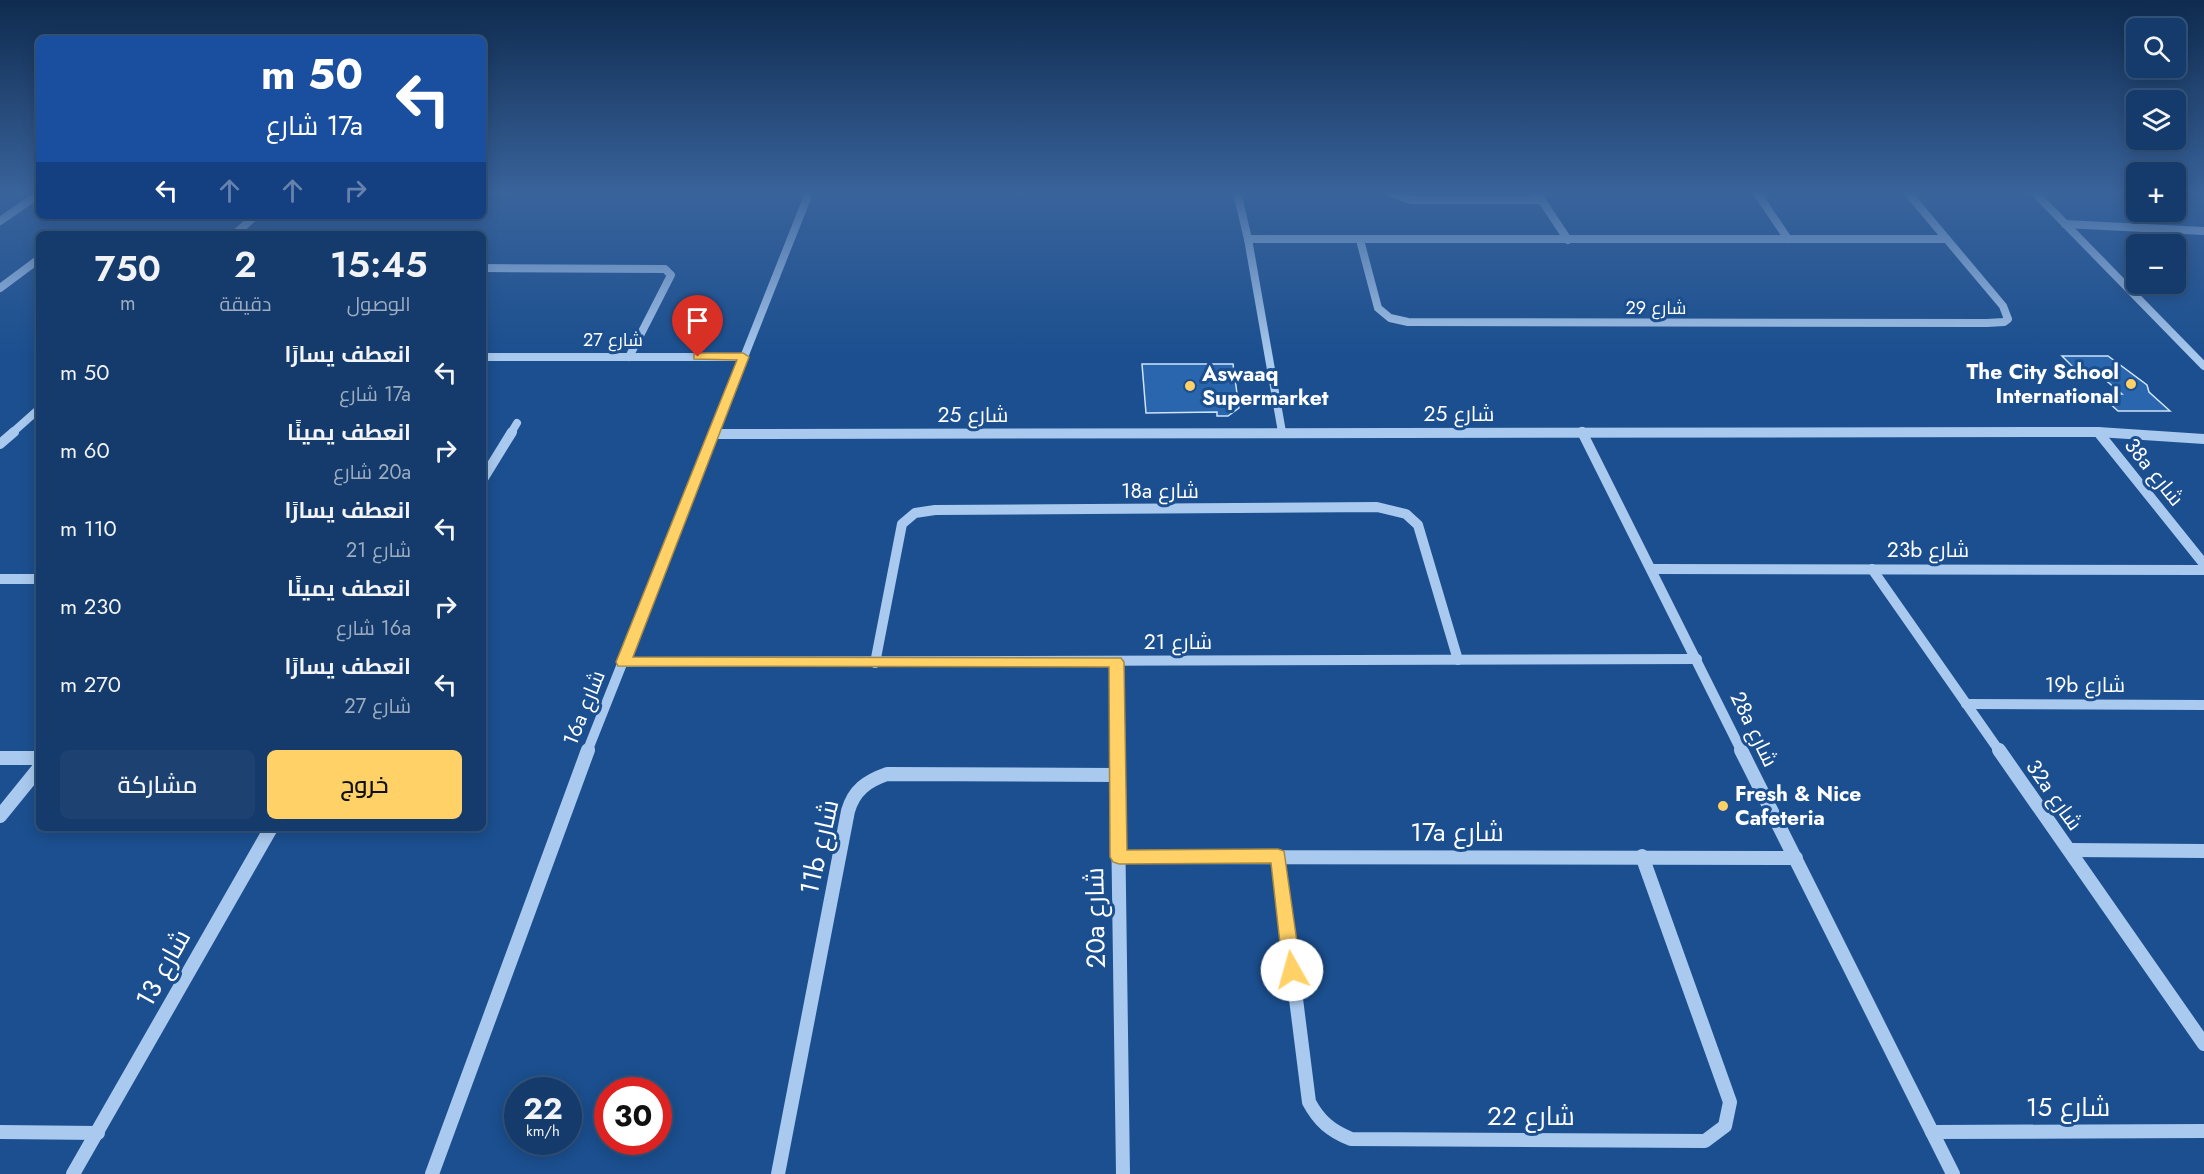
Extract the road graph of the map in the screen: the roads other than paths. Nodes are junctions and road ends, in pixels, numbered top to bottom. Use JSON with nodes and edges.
{"nodes":[{"id":1,"x":787,"y":248,"type":"edge"},
{"id":2,"x":1250,"y":248,"type":"edge"},
{"id":3,"x":1361,"y":248,"type":"edge"},
{"id":4,"x":1953,"y":248,"type":"edge"},
{"id":5,"x":2088,"y":248,"type":"edge"},
{"id":6,"x":36,"y":261,"type":"edge"},
{"id":7,"x":486,"y":267,"type":"edge"},
{"id":8,"x":0,"y":288,"type":"edge"},
{"id":9,"x":486,"y":357,"type":"edge"},
{"id":10,"x":629,"y":357,"type":"junction"},
{"id":11,"x":743,"y":357,"type":"junction"},
{"id":12,"x":2204,"y":366,"type":"edge"},
{"id":13,"x":36,"y":412,"type":"edge"},
{"id":14,"x":517,"y":423,"type":"dead end"},
{"id":15,"x":1582,"y":431,"type":"junction"},
{"id":16,"x":1282,"y":432,"type":"junction"},
{"id":17,"x":2098,"y":432,"type":"junction"},
{"id":18,"x":714,"y":434,"type":"junction"},
{"id":19,"x":2204,"y":439,"type":"edge"},
{"id":20,"x":0,"y":444,"type":"edge"},
{"id":21,"x":486,"y":467,"type":"edge"},
{"id":22,"x":2204,"y":564,"type":"edge"},
{"id":23,"x":1652,"y":569,"type":"junction"},
{"id":24,"x":1872,"y":569,"type":"junction"},
{"id":25,"x":2204,"y":570,"type":"edge"},
{"id":26,"x":0,"y":579,"type":"edge"},
{"id":27,"x":36,"y":579,"type":"edge"},
{"id":28,"x":1697,"y":659,"type":"junction"},
{"id":29,"x":1458,"y":660,"type":"junction"},
{"id":30,"x":623,"y":662,"type":"junction"},
{"id":31,"x":1116,"y":662,"type":"junction"},
{"id":32,"x":875,"y":663,"type":"junction"},
{"id":33,"x":1966,"y":704,"type":"junction"},
{"id":34,"x":2204,"y":705,"type":"edge"},
{"id":35,"x":0,"y":758,"type":"edge"},
{"id":36,"x":36,"y":758,"type":"edge"},
{"id":37,"x":36,"y":772,"type":"edge"},
{"id":38,"x":1117,"y":775,"type":"junction"},
{"id":39,"x":0,"y":816,"type":"edge"},
{"id":40,"x":269,"y":831,"type":"edge"},
{"id":41,"x":2070,"y":850,"type":"junction"},
{"id":42,"x":2204,"y":851,"type":"edge"},
{"id":43,"x":1278,"y":856,"type":"junction"},
{"id":44,"x":1642,"y":856,"type":"junction"},
{"id":45,"x":1119,"y":857,"type":"junction"},
{"id":46,"x":1796,"y":858,"type":"junction"},
{"id":47,"x":2204,"y":1044,"type":"edge"},
{"id":48,"x":2204,"y":1131,"type":"edge"},
{"id":49,"x":0,"y":1132,"type":"edge"},
{"id":50,"x":1932,"y":1132,"type":"junction"},
{"id":51,"x":98,"y":1133,"type":"junction"},
{"id":52,"x":73,"y":1174,"type":"edge"},
{"id":53,"x":432,"y":1174,"type":"edge"},
{"id":54,"x":778,"y":1174,"type":"edge"},
{"id":55,"x":1123,"y":1174,"type":"edge"},
{"id":56,"x":1953,"y":1174,"type":"edge"}],
"edges":[{"from":1,"to":11,"type":"street","name":"16a شارع"},
{"from":2,"to":16,"type":"street"},
{"from":3,"to":4,"type":"street","name":"شارع 29"},
{"from":5,"to":12,"type":"street"},
{"from":6,"to":8,"type":"street"},
{"from":7,"to":10,"type":"street"},
{"from":9,"to":10,"type":"street","name":"شارع 27"},
{"from":10,"to":11,"type":"street","name":"شارع 27"},
{"from":11,"to":18,"type":"street","name":"16a شارع"},
{"from":13,"to":20,"type":"street"},
{"from":14,"to":21,"type":"street"},
{"from":15,"to":16,"type":"street","name":"شارع 25"},
{"from":15,"to":17,"type":"street","name":"شارع 25"},
{"from":15,"to":23,"type":"street","name":"28a شارع"},
{"from":16,"to":18,"type":"street","name":"شارع 25"},
{"from":17,"to":19,"type":"street","name":"شارع 25"},
{"from":17,"to":22,"type":"street","name":"38a شارع"},
{"from":18,"to":30,"type":"street","name":"16a شارع"},
{"from":23,"to":24,"type":"street","name":"23b شارع"},
{"from":23,"to":28,"type":"street","name":"28a شارع"},
{"from":24,"to":25,"type":"street","name":"23b شارع"},
{"from":24,"to":33,"type":"street","name":"32a شارع"},
{"from":26,"to":27,"type":"street"},
{"from":28,"to":29,"type":"street","name":"شارع 21"},
{"from":28,"to":46,"type":"street","name":"28a شارع"},
{"from":29,"to":31,"type":"street","name":"شارع 21"},
{"from":29,"to":32,"type":"street","name":"18a شارع"},
{"from":30,"to":32,"type":"street","name":"شارع 21"},
{"from":30,"to":53,"type":"street","name":"16a شارع"},
{"from":31,"to":32,"type":"street","name":"شارع 21"},
{"from":31,"to":38,"type":"street","name":"20a شارع"},
{"from":33,"to":34,"type":"street","name":"19b شارع"},
{"from":33,"to":41,"type":"street","name":"32a شارع"},
{"from":35,"to":36,"type":"street"},
{"from":37,"to":39,"type":"street"},
{"from":38,"to":45,"type":"street","name":"20a شارع"},
{"from":38,"to":54,"type":"street","name":"11b شارع"},
{"from":40,"to":51,"type":"street","name":"شارع 13"},
{"from":41,"to":42,"type":"street"},
{"from":41,"to":47,"type":"street","name":"32a شارع"},
{"from":43,"to":44,"type":"street","name":"17a شارع"},
{"from":43,"to":44,"type":"street","name":"شارع 22"},
{"from":43,"to":45,"type":"street","name":"17a شارع"},
{"from":44,"to":46,"type":"street","name":"17a شارع"},
{"from":45,"to":55,"type":"street","name":"20a شارع"},
{"from":46,"to":50,"type":"street","name":"28a شارع"},
{"from":48,"to":50,"type":"street","name":"شارع 15"},
{"from":49,"to":51,"type":"street"},
{"from":50,"to":56,"type":"street","name":"28a شارع"},
{"from":51,"to":52,"type":"street","name":"شارع 13"}]}
